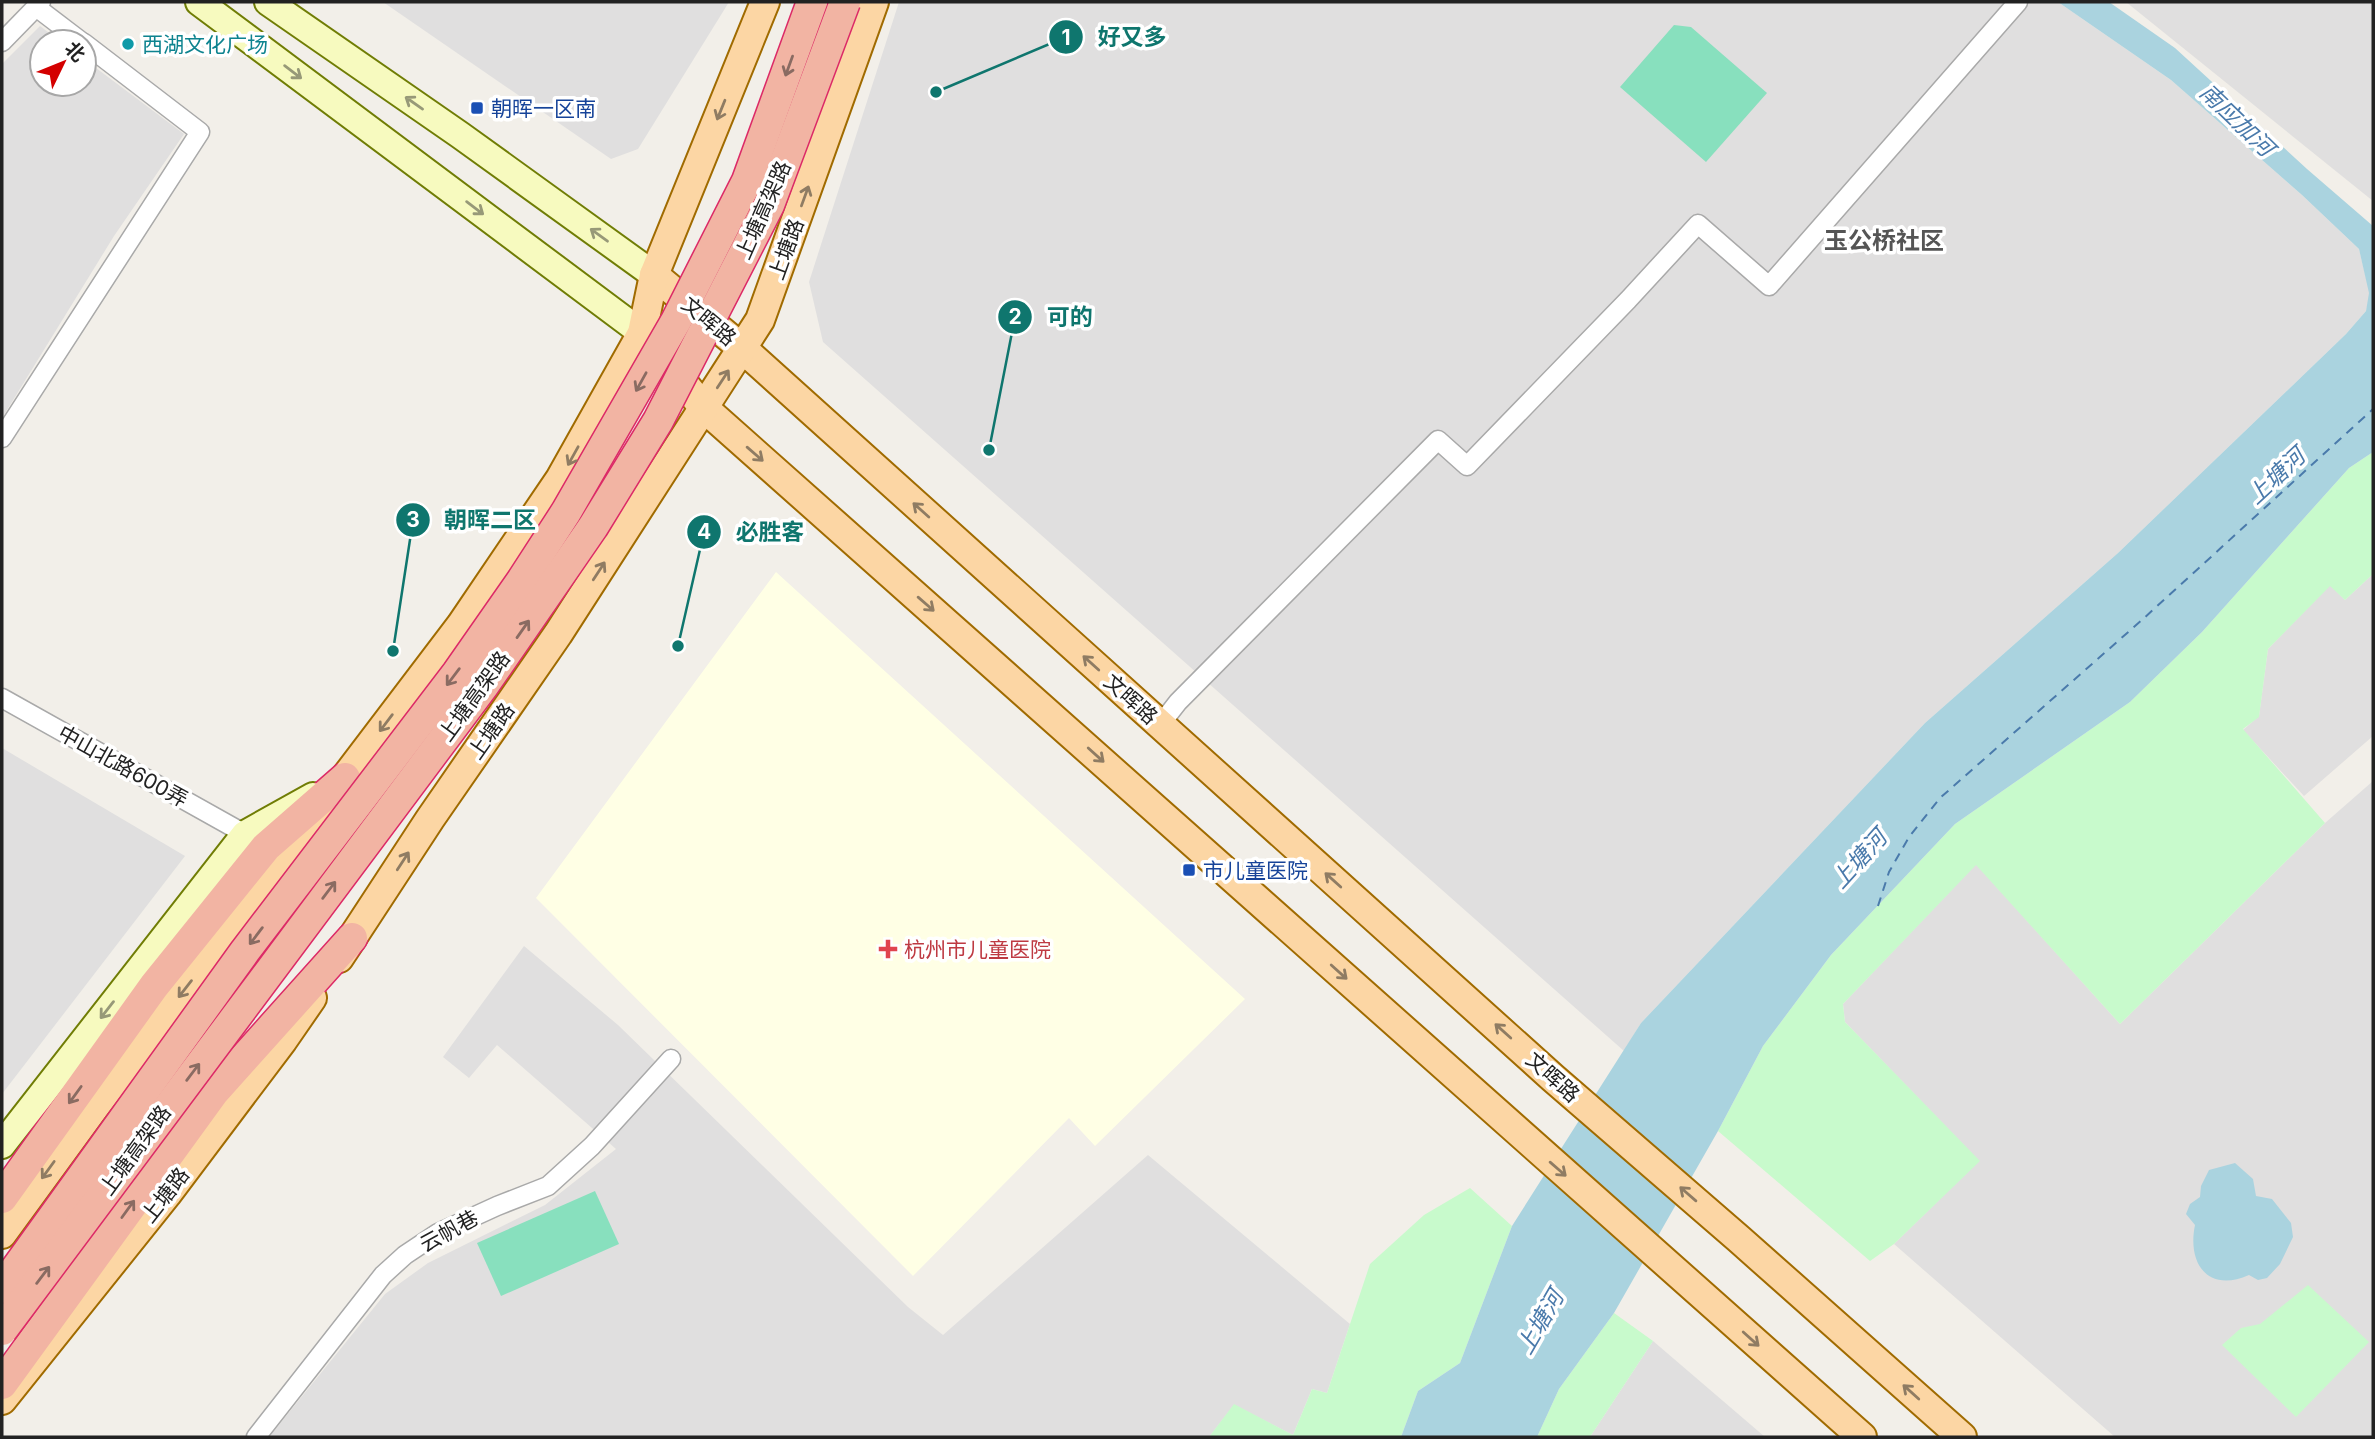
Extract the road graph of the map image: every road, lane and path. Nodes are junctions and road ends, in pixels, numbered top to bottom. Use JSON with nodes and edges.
{"nodes":[{"id":1,"x":199,"y":2,"type":"edge"},
{"id":2,"x":268,"y":2,"type":"edge"},
{"id":3,"x":765,"y":2,"type":"edge"},
{"id":4,"x":812,"y":2,"type":"edge"},
{"id":5,"x":845,"y":2,"type":"edge"},
{"id":6,"x":874,"y":2,"type":"edge"},
{"id":7,"x":38,"y":4,"type":"edge"},
{"id":8,"x":2015,"y":6,"type":"edge"},
{"id":9,"x":66,"y":28,"type":"edge"},
{"id":10,"x":2,"y":42,"type":"edge"},
{"id":11,"x":98,"y":54,"type":"edge"},
{"id":12,"x":654,"y":275,"type":"junction"},
{"id":13,"x":642,"y":333,"type":"junction"},
{"id":14,"x":743,"y":349,"type":"junction"},
{"id":15,"x":704,"y":408,"type":"junction"},
{"id":16,"x":2,"y":438,"type":"edge"},
{"id":17,"x":2,"y":698,"type":"edge"},
{"id":18,"x":1160,"y":725,"type":"junction"},
{"id":19,"x":345,"y":778,"type":"junction"},
{"id":20,"x":255,"y":840,"type":"junction"},
{"id":21,"x":352,"y":938,"type":"junction"},
{"id":22,"x":671,"y":1059,"type":"dead end"},
{"id":23,"x":2,"y":1145,"type":"edge"},
{"id":24,"x":2,"y":1198,"type":"edge"},
{"id":25,"x":2,"y":1234,"type":"edge"},
{"id":26,"x":2,"y":1288,"type":"edge"},
{"id":27,"x":2,"y":1329,"type":"edge"},
{"id":28,"x":2,"y":1384,"type":"edge"},
{"id":29,"x":2,"y":1400,"type":"edge"},
{"id":30,"x":256,"y":1437,"type":"edge"},
{"id":31,"x":1862,"y":1437,"type":"edge"},
{"id":32,"x":1962,"y":1437,"type":"edge"}],
"edges":[{"from":1,"to":13,"type":"main road","one_way":true},
{"from":12,"to":2,"type":"main road","name":"文晖路","one_way":true},
{"from":3,"to":12,"type":"main road","one_way":true},
{"from":4,"to":26,"type":"highway","name":"上塘高架路","one_way":true,"bridge":true},
{"from":27,"to":5,"type":"highway","name":"上塘高架路","one_way":true,"bridge":true},
{"from":14,"to":6,"type":"main road","name":"上塘路","one_way":true},
{"from":7,"to":9,"type":"street"},
{"from":7,"to":10,"type":"street"},
{"from":8,"to":18,"type":"street"},
{"from":11,"to":16,"type":"street"},
{"from":12,"to":13,"type":"main road"},
{"from":12,"to":14,"type":"main road","name":"文晖路"},
{"from":13,"to":15,"type":"main road"},
{"from":13,"to":19,"type":"main road","one_way":true},
{"from":15,"to":14,"type":"main road","name":"上塘路","one_way":true},
{"from":18,"to":14,"type":"main road","name":"文晖路","one_way":true},
{"from":21,"to":15,"type":"main road","name":"上塘路","one_way":true},
{"from":15,"to":31,"type":"main road","one_way":true},
{"from":17,"to":20,"type":"street","name":"中山北路600弄"},
{"from":32,"to":18,"type":"main road","name":"文晖路","one_way":true},
{"from":19,"to":20,"type":"highway"},
{"from":19,"to":25,"type":"main road","one_way":true},
{"from":20,"to":23,"type":"main road","one_way":true},
{"from":20,"to":24,"type":"highway","one_way":true},
{"from":28,"to":21,"type":"highway","one_way":true},
{"from":21,"to":29,"type":"main road","name":"上塘路"},
{"from":22,"to":30,"type":"street","name":"云帆巷"}]}
